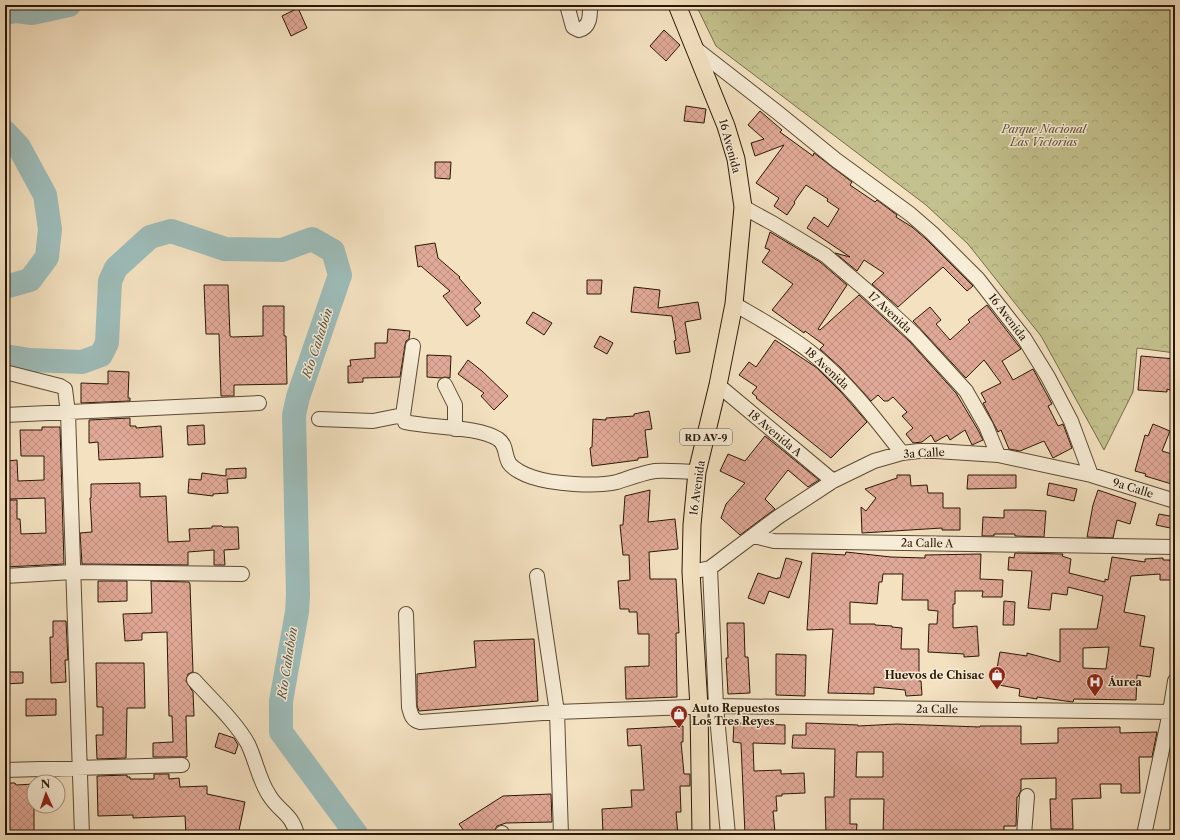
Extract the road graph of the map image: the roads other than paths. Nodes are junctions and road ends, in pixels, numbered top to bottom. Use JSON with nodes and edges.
{"nodes":[{"id":1,"x":567,"y":5,"type":"edge"},
{"id":2,"x":590,"y":5,"type":"edge"},
{"id":3,"x":677,"y":5,"type":"edge"},
{"id":4,"x":696,"y":49,"type":"junction"},
{"id":5,"x":743,"y":207,"type":"junction"},
{"id":6,"x":734,"y":304,"type":"junction"},
{"id":7,"x":413,"y":346,"type":"dead end"},
{"id":8,"x":5,"y":372,"type":"edge"},
{"id":9,"x":445,"y":385,"type":"dead end"},
{"id":10,"x":718,"y":385,"type":"junction"},
{"id":11,"x":258,"y":404,"type":"dead end"},
{"id":12,"x":68,"y":413,"type":"junction"},
{"id":13,"x":5,"y":415,"type":"edge"},
{"id":14,"x":403,"y":415,"type":"junction"},
{"id":15,"x":319,"y":419,"type":"dead end"},
{"id":16,"x":455,"y":429,"type":"junction"},
{"id":17,"x":902,"y":453,"type":"junction"},
{"id":18,"x":998,"y":455,"type":"junction"},
{"id":19,"x":697,"y":472,"type":"junction"},
{"id":20,"x":1092,"y":475,"type":"junction"},
{"id":21,"x":833,"y":481,"type":"junction"},
{"id":22,"x":1175,"y":501,"type":"edge"},
{"id":23,"x":754,"y":536,"type":"junction"},
{"id":24,"x":1175,"y":547,"type":"edge"},
{"id":25,"x":710,"y":568,"type":"junction"},
{"id":26,"x":73,"y":572,"type":"junction"},
{"id":27,"x":691,"y":572,"type":"junction"},
{"id":28,"x":242,"y":574,"type":"dead end"},
{"id":29,"x":5,"y":576,"type":"edge"},
{"id":30,"x":537,"y":576,"type":"dead end"},
{"id":31,"x":406,"y":614,"type":"dead end"},
{"id":32,"x":194,"y":680,"type":"dead end"},
{"id":33,"x":1175,"y":681,"type":"edge"},
{"id":34,"x":707,"y":706,"type":"junction"},
{"id":35,"x":557,"y":712,"type":"junction"},
{"id":36,"x":1172,"y":712,"type":"edge"},
{"id":37,"x":182,"y":765,"type":"dead end"},
{"id":38,"x":80,"y":767,"type":"junction"},
{"id":39,"x":5,"y":770,"type":"edge"},
{"id":40,"x":1027,"y":796,"type":"dead end"},
{"id":41,"x":82,"y":835,"type":"edge"},
{"id":42,"x":297,"y":835,"type":"edge"},
{"id":43,"x":561,"y":835,"type":"edge"},
{"id":44,"x":701,"y":835,"type":"edge"},
{"id":45,"x":728,"y":835,"type":"edge"},
{"id":46,"x":1024,"y":835,"type":"edge"},
{"id":47,"x":1144,"y":835,"type":"edge"}],
"edges":[{"from":1,"to":2,"type":"street"},
{"from":3,"to":4,"type":"main road"},
{"from":4,"to":5,"type":"main road","name":"16 Avenida","number":"RD AV-9"},
{"from":4,"to":20,"type":"street","name":"16 Avenida"},
{"from":5,"to":6,"type":"main road","name":"16 Avenida","number":"RD AV-9"},
{"from":5,"to":18,"type":"street","name":"17 Avenida"},
{"from":6,"to":10,"type":"main road","name":"16 Avenida","number":"RD AV-9"},
{"from":6,"to":17,"type":"street","name":"18 Avenida"},
{"from":7,"to":14,"type":"street"},
{"from":8,"to":12,"type":"street"},
{"from":9,"to":16,"type":"street"},
{"from":10,"to":19,"type":"main road","name":"16 Avenida","number":"RD AV-9"},
{"from":10,"to":21,"type":"street","name":"18 Avenida A"},
{"from":11,"to":12,"type":"street"},
{"from":12,"to":13,"type":"street"},
{"from":12,"to":26,"type":"street"},
{"from":14,"to":15,"type":"street"},
{"from":14,"to":16,"type":"street"},
{"from":16,"to":19,"type":"street"},
{"from":17,"to":18,"type":"street","name":"3a Calle"},
{"from":17,"to":21,"type":"street","name":"3a Calle"},
{"from":18,"to":20,"type":"street","name":"3a Calle"},
{"from":19,"to":27,"type":"main road","name":"16 Avenida","number":"RD AV-9"},
{"from":20,"to":22,"type":"street","name":"9a Calle"},
{"from":21,"to":23,"type":"street","name":"3a Calle"},
{"from":23,"to":24,"type":"street","name":"2a Calle A"},
{"from":23,"to":25,"type":"street"},
{"from":25,"to":27,"type":"street"},
{"from":25,"to":34,"type":"street","name":"16 Avenida"},
{"from":26,"to":28,"type":"street"},
{"from":26,"to":29,"type":"street"},
{"from":26,"to":38,"type":"street"},
{"from":27,"to":34,"type":"main road","name":"16 Avenida","number":"RD AV-9"},
{"from":30,"to":35,"type":"street"},
{"from":31,"to":35,"type":"street","name":"2a Calle"},
{"from":32,"to":42,"type":"street"},
{"from":33,"to":36,"type":"street"},
{"from":34,"to":35,"type":"street","name":"2a Calle"},
{"from":34,"to":36,"type":"street","name":"2a Calle"},
{"from":34,"to":44,"type":"main road","name":"16 Avenida","number":"RD AV-9"},
{"from":34,"to":45,"type":"street","name":"16 Avenida"},
{"from":35,"to":43,"type":"street"},
{"from":36,"to":47,"type":"street"},
{"from":37,"to":38,"type":"street"},
{"from":38,"to":39,"type":"street"},
{"from":38,"to":41,"type":"street"},
{"from":40,"to":46,"type":"street"}]}
